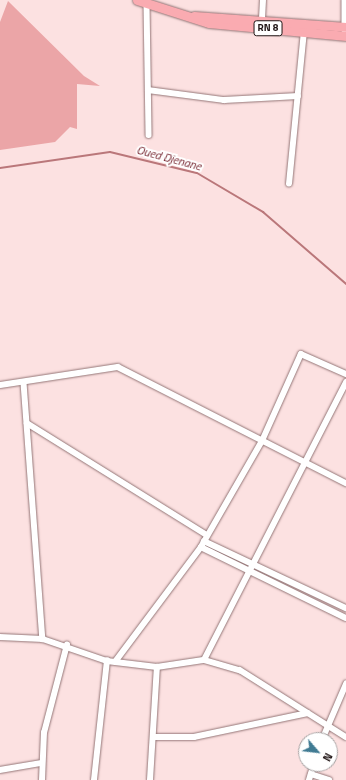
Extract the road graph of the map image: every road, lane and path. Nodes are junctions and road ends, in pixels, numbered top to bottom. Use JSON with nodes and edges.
{"nodes":[{"id":1,"x":137,"y":0,"type":"edge"},
{"id":2,"x":263,"y":0,"type":"edge"},
{"id":3,"x":345,"y":0,"type":"edge"},
{"id":4,"x":147,"y":4,"type":"junction"},
{"id":5,"x":190,"y":16,"type":"junction"},
{"id":6,"x":262,"y":19,"type":"junction"},
{"id":7,"x":319,"y":29,"type":"junction"},
{"id":8,"x":345,"y":31,"type":"edge"},
{"id":9,"x":304,"y":32,"type":"junction"},
{"id":10,"x":148,"y":90,"type":"junction"},
{"id":11,"x":298,"y":96,"type":"junction"},
{"id":12,"x":149,"y":135,"type":"dead end"},
{"id":13,"x":289,"y":184,"type":"dead end"},
{"id":14,"x":346,"y":374,"type":"edge"},
{"id":15,"x":346,"y":382,"type":"edge"},
{"id":16,"x":24,"y":383,"type":"junction"},
{"id":17,"x":0,"y":385,"type":"edge"},
{"id":18,"x":27,"y":423,"type":"junction"},
{"id":19,"x":262,"y":441,"type":"junction"},
{"id":20,"x":307,"y":462,"type":"junction"},
{"id":21,"x":346,"y":483,"type":"edge"},
{"id":22,"x":207,"y":535,"type":"junction"},
{"id":23,"x":204,"y":541,"type":"junction"},
{"id":24,"x":201,"y":547,"type":"junction"},
{"id":25,"x":252,"y":564,"type":"junction"},
{"id":26,"x":249,"y":570,"type":"junction"},
{"id":27,"x":346,"y":608,"type":"edge"},
{"id":28,"x":346,"y":618,"type":"edge"},
{"id":29,"x":0,"y":637,"type":"edge"},
{"id":30,"x":43,"y":639,"type":"junction"},
{"id":31,"x":67,"y":645,"type":"junction"},
{"id":32,"x":204,"y":660,"type":"junction"},
{"id":33,"x":107,"y":661,"type":"junction"},
{"id":34,"x":115,"y":662,"type":"junction"},
{"id":35,"x":157,"y":667,"type":"junction"},
{"id":36,"x":346,"y":684,"type":"edge"},
{"id":37,"x":308,"y":713,"type":"junction"},
{"id":38,"x":327,"y":725,"type":"junction"},
{"id":39,"x":325,"y":732,"type":"edge"},
{"id":40,"x":154,"y":737,"type":"junction"},
{"id":41,"x":346,"y":737,"type":"edge"},
{"id":42,"x":41,"y":763,"type":"junction"},
{"id":43,"x":0,"y":770,"type":"edge"},
{"id":44,"x":310,"y":777,"type":"edge"},
{"id":45,"x":42,"y":780,"type":"edge"},
{"id":46,"x":94,"y":780,"type":"edge"},
{"id":47,"x":150,"y":780,"type":"edge"},
{"id":48,"x":329,"y":780,"type":"edge"}],
"edges":[{"from":1,"to":4,"type":"main road","number":"RN 8"},
{"from":2,"to":6,"type":"street"},
{"from":3,"to":8,"type":"street"},
{"from":4,"to":5,"type":"main road","number":"RN 8"},
{"from":4,"to":10,"type":"street"},
{"from":5,"to":6,"type":"main road","number":"RN 8"},
{"from":5,"to":9,"type":"main road","number":"RN 8"},
{"from":6,"to":7,"type":"main road","number":"RN 8"},
{"from":7,"to":8,"type":"main road","number":"RN 8"},
{"from":7,"to":9,"type":"main road","number":"RN 8"},
{"from":9,"to":11,"type":"street"},
{"from":10,"to":11,"type":"street"},
{"from":10,"to":12,"type":"street"},
{"from":11,"to":13,"type":"street"},
{"from":14,"to":19,"type":"street"},
{"from":15,"to":20,"type":"street"},
{"from":16,"to":17,"type":"street"},
{"from":16,"to":18,"type":"street"},
{"from":16,"to":19,"type":"street"},
{"from":18,"to":22,"type":"street"},
{"from":18,"to":30,"type":"street"},
{"from":19,"to":20,"type":"street"},
{"from":19,"to":22,"type":"street"},
{"from":20,"to":21,"type":"street"},
{"from":20,"to":25,"type":"street"},
{"from":22,"to":23,"type":"street"},
{"from":23,"to":24,"type":"street"},
{"from":23,"to":25,"type":"street"},
{"from":24,"to":26,"type":"street"},
{"from":24,"to":34,"type":"street"},
{"from":25,"to":26,"type":"street"},
{"from":25,"to":27,"type":"street"},
{"from":26,"to":28,"type":"street"},
{"from":26,"to":32,"type":"street"},
{"from":29,"to":30,"type":"street"},
{"from":30,"to":31,"type":"street"},
{"from":31,"to":33,"type":"street"},
{"from":31,"to":42,"type":"street"},
{"from":32,"to":35,"type":"street"},
{"from":32,"to":37,"type":"street"},
{"from":33,"to":34,"type":"street"},
{"from":33,"to":46,"type":"street"},
{"from":34,"to":35,"type":"street"},
{"from":35,"to":40,"type":"street"},
{"from":36,"to":38,"type":"street"},
{"from":37,"to":38,"type":"street"},
{"from":37,"to":40,"type":"street"},
{"from":38,"to":39,"type":"street"},
{"from":38,"to":41,"type":"street"},
{"from":40,"to":47,"type":"street"},
{"from":42,"to":43,"type":"street"},
{"from":42,"to":45,"type":"street"},
{"from":44,"to":48,"type":"street"}]}
